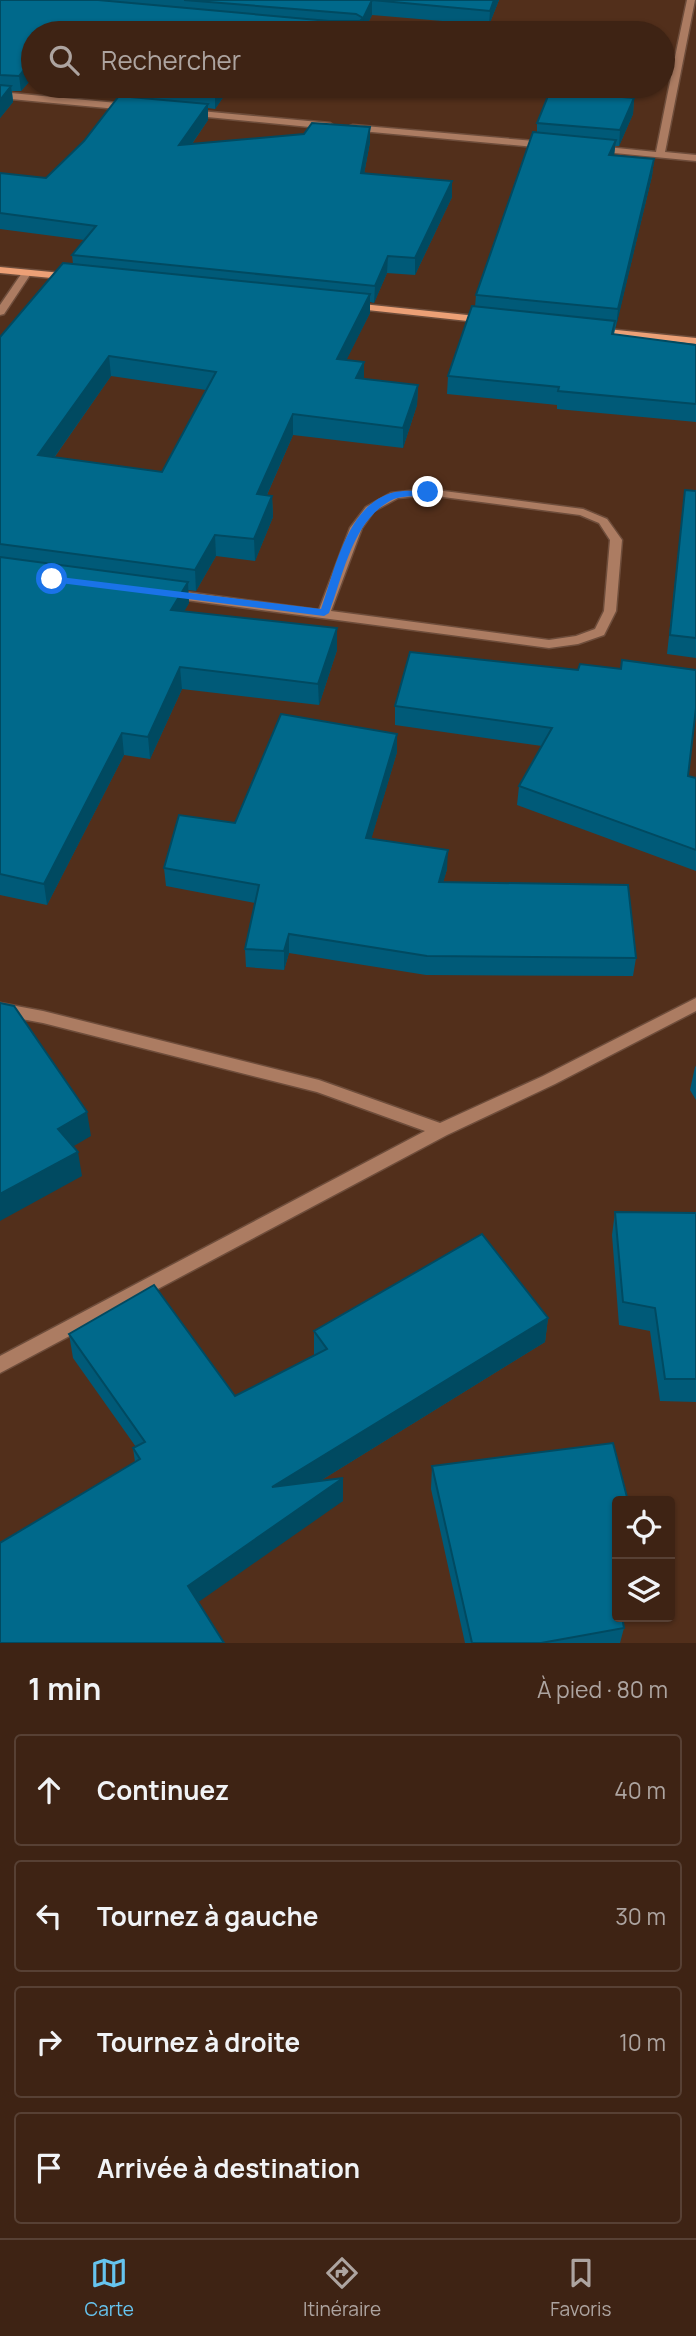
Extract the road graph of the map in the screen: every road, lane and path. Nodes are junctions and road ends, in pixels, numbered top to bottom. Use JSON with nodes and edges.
{"nodes":[{"id":1,"x":691,"y":0,"type":"edge"},
{"id":2,"x":675,"y":59,"type":"edge"},
{"id":3,"x":680,"y":60,"type":"junction"},
{"id":4,"x":675,"y":84,"type":"edge"},
{"id":5,"x":0,"y":95,"type":"edge"},
{"id":6,"x":21,"y":97,"type":"edge"},
{"id":7,"x":32,"y":98,"type":"edge"},
{"id":8,"x":672,"y":98,"type":"edge"},
{"id":9,"x":139,"y":108,"type":"edge"},
{"id":10,"x":180,"y":112,"type":"edge"},
{"id":11,"x":560,"y":146,"type":"edge"},
{"id":12,"x":586,"y":148,"type":"edge"},
{"id":13,"x":660,"y":154,"type":"junction"},
{"id":14,"x":696,"y":158,"type":"edge"},
{"id":15,"x":0,"y":270,"type":"edge"},
{"id":16,"x":27,"y":272,"type":"junction"},
{"id":17,"x":82,"y":278,"type":"edge"},
{"id":18,"x":341,"y":305,"type":"edge"},
{"id":19,"x":0,"y":312,"type":"edge"},
{"id":20,"x":491,"y":320,"type":"edge"},
{"id":21,"x":587,"y":330,"type":"edge"},
{"id":22,"x":696,"y":341,"type":"edge"},
{"id":23,"x":161,"y":592,"type":"edge"},
{"id":24,"x":324,"y":613,"type":"junction"},
{"id":25,"x":696,"y":1004,"type":"edge"},
{"id":26,"x":0,"y":1009,"type":"edge"},
{"id":27,"x":441,"y":1130,"type":"junction"},
{"id":28,"x":0,"y":1365,"type":"edge"}],
"edges":[{"from":1,"to":3,"type":"street"},
{"from":2,"to":3,"type":"street"},
{"from":3,"to":4,"type":"street"},
{"from":5,"to":6,"type":"street"},
{"from":7,"to":9,"type":"street"},
{"from":8,"to":13,"type":"street"},
{"from":10,"to":11,"type":"street"},
{"from":12,"to":13,"type":"street"},
{"from":13,"to":14,"type":"street"},
{"from":15,"to":16,"type":"street"},
{"from":16,"to":17,"type":"street"},
{"from":16,"to":19,"type":"street"},
{"from":18,"to":20,"type":"street"},
{"from":21,"to":22,"type":"street"},
{"from":23,"to":24,"type":"street"},
{"from":24,"to":24,"type":"street"},
{"from":25,"to":27,"type":"street"},
{"from":26,"to":27,"type":"street"},
{"from":27,"to":28,"type":"street"}]}
